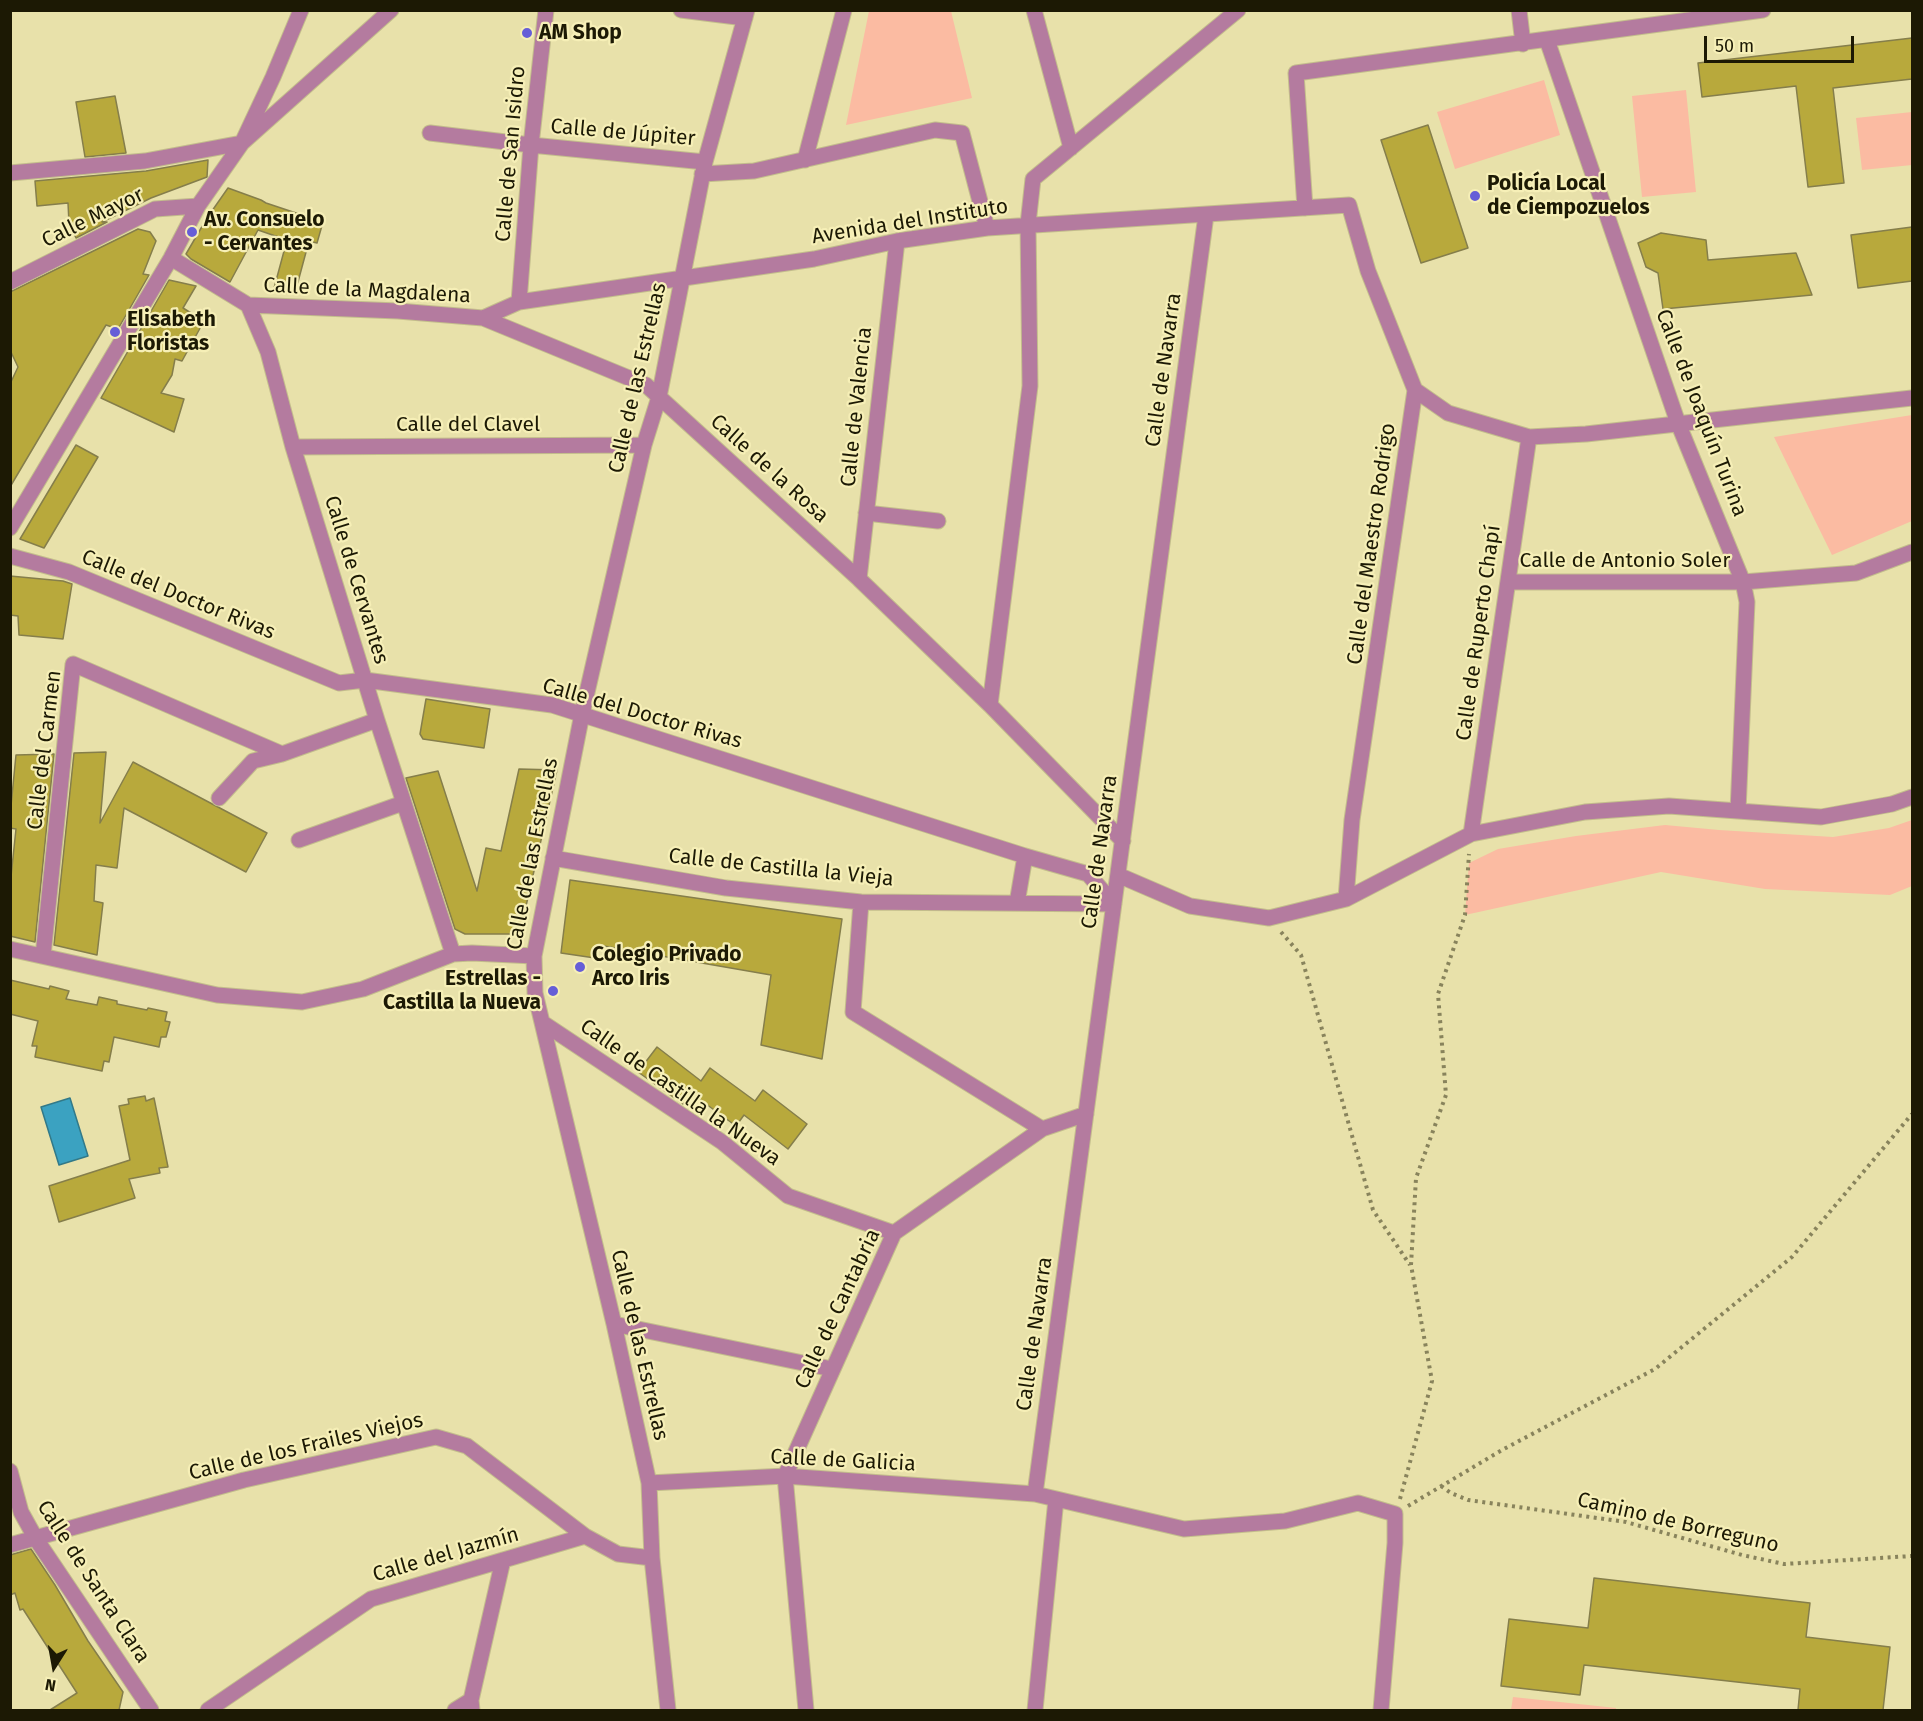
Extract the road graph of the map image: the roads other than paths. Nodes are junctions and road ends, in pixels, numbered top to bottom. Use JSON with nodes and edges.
{"nodes":[{"id":1,"x":301,"y":10,"type":"edge"},
{"id":2,"x":392,"y":10,"type":"edge"},
{"id":3,"x":546,"y":10,"type":"edge"},
{"id":4,"x":681,"y":10,"type":"edge"},
{"id":5,"x":844,"y":10,"type":"edge"},
{"id":6,"x":1034,"y":10,"type":"edge"},
{"id":7,"x":1238,"y":10,"type":"edge"},
{"id":8,"x":1519,"y":10,"type":"edge"},
{"id":9,"x":1763,"y":10,"type":"edge"},
{"id":10,"x":746,"y":14,"type":"edge"},
{"id":11,"x":1547,"y":40,"type":"junction"},
{"id":12,"x":1523,"y":44,"type":"junction"},
{"id":13,"x":430,"y":133,"type":"dead end"},
{"id":14,"x":242,"y":143,"type":"junction"},
{"id":15,"x":531,"y":146,"type":"junction"},
{"id":16,"x":1071,"y":148,"type":"junction"},
{"id":17,"x":805,"y":160,"type":"junction"},
{"id":18,"x":703,"y":168,"type":"junction"},
{"id":19,"x":10,"y":173,"type":"edge"},
{"id":20,"x":198,"y":206,"type":"junction"},
{"id":21,"x":1349,"y":206,"type":"joint"},
{"id":22,"x":1305,"y":208,"type":"junction"},
{"id":23,"x":1206,"y":215,"type":"junction"},
{"id":24,"x":1028,"y":224,"type":"junction"},
{"id":25,"x":987,"y":228,"type":"junction"},
{"id":26,"x":897,"y":241,"type":"junction"},
{"id":27,"x":171,"y":258,"type":"junction"},
{"id":28,"x":682,"y":279,"type":"junction"},
{"id":29,"x":10,"y":282,"type":"edge"},
{"id":30,"x":519,"y":302,"type":"junction"},
{"id":31,"x":248,"y":305,"type":"junction"},
{"id":32,"x":483,"y":318,"type":"junction"},
{"id":33,"x":1415,"y":390,"type":"junction"},
{"id":34,"x":659,"y":397,"type":"junction"},
{"id":35,"x":1912,"y":398,"type":"edge"},
{"id":36,"x":1678,"y":423,"type":"junction"},
{"id":37,"x":1529,"y":437,"type":"junction"},
{"id":38,"x":644,"y":446,"type":"junction"},
{"id":39,"x":293,"y":447,"type":"junction"},
{"id":40,"x":866,"y":513,"type":"junction"},
{"id":41,"x":938,"y":520,"type":"dead end"},
{"id":42,"x":10,"y":528,"type":"edge"},
{"id":43,"x":1912,"y":552,"type":"edge"},
{"id":44,"x":10,"y":556,"type":"edge"},
{"id":45,"x":859,"y":579,"type":"junction"},
{"id":46,"x":1508,"y":582,"type":"junction"},
{"id":47,"x":1743,"y":582,"type":"junction"},
{"id":48,"x":365,"y":680,"type":"junction"},
{"id":49,"x":990,"y":705,"type":"junction"},
{"id":50,"x":582,"y":714,"type":"junction"},
{"id":51,"x":377,"y":720,"type":"junction"},
{"id":52,"x":282,"y":754,"type":"junction"},
{"id":53,"x":1912,"y":797,"type":"edge"},
{"id":54,"x":219,"y":798,"type":"dead end"},
{"id":55,"x":403,"y":803,"type":"junction"},
{"id":56,"x":1738,"y":811,"type":"junction"},
{"id":57,"x":1471,"y":834,"type":"junction"},
{"id":58,"x":299,"y":840,"type":"dead end"},
{"id":59,"x":1123,"y":842,"type":"junction"},
{"id":60,"x":1025,"y":856,"type":"junction"},
{"id":61,"x":553,"y":858,"type":"junction"},
{"id":62,"x":1118,"y":875,"type":"junction"},
{"id":63,"x":1346,"y":898,"type":"junction"},
{"id":64,"x":861,"y":902,"type":"junction"},
{"id":65,"x":1017,"y":903,"type":"junction"},
{"id":66,"x":1114,"y":904,"type":"junction"},
{"id":67,"x":10,"y":949,"type":"edge"},
{"id":68,"x":453,"y":954,"type":"junction"},
{"id":69,"x":43,"y":956,"type":"junction"},
{"id":70,"x":534,"y":956,"type":"junction"},
{"id":71,"x":543,"y":1023,"type":"junction"},
{"id":72,"x":1086,"y":1114,"type":"junction"},
{"id":73,"x":1042,"y":1129,"type":"junction"},
{"id":74,"x":894,"y":1233,"type":"junction"},
{"id":75,"x":614,"y":1324,"type":"junction"},
{"id":76,"x":832,"y":1369,"type":"junction"},
{"id":77,"x":10,"y":1471,"type":"edge"},
{"id":78,"x":785,"y":1476,"type":"junction"},
{"id":79,"x":649,"y":1483,"type":"junction"},
{"id":80,"x":1035,"y":1494,"type":"junction"},
{"id":81,"x":1056,"y":1499,"type":"junction"},
{"id":82,"x":585,"y":1536,"type":"junction"},
{"id":83,"x":36,"y":1539,"type":"junction"},
{"id":84,"x":10,"y":1545,"type":"edge"},
{"id":85,"x":652,"y":1558,"type":"junction"},
{"id":86,"x":504,"y":1560,"type":"junction"},
{"id":87,"x":472,"y":1706,"type":"edge"},
{"id":88,"x":151,"y":1710,"type":"edge"},
{"id":89,"x":208,"y":1710,"type":"edge"},
{"id":90,"x":455,"y":1710,"type":"edge"},
{"id":91,"x":668,"y":1710,"type":"edge"},
{"id":92,"x":806,"y":1710,"type":"edge"},
{"id":93,"x":1035,"y":1710,"type":"edge"},
{"id":94,"x":1381,"y":1710,"type":"edge"}],
"edges":[{"from":1,"to":14,"type":"street"},
{"from":2,"to":14,"type":"street"},
{"from":3,"to":15,"type":"street","name":"Calle de San Isidro"},
{"from":4,"to":10,"type":"street"},
{"from":5,"to":17,"type":"street"},
{"from":6,"to":16,"type":"street"},
{"from":7,"to":16,"type":"street"},
{"from":8,"to":12,"type":"street"},
{"from":9,"to":11,"type":"street"},
{"from":10,"to":18,"type":"street","name":"Calle de las Estrellas"},
{"from":11,"to":12,"type":"street"},
{"from":11,"to":36,"type":"street","name":"Calle de Joaquín Turina"},
{"from":12,"to":22,"type":"street"},
{"from":13,"to":15,"type":"street","name":"Calle de Júpiter"},
{"from":14,"to":19,"type":"street"},
{"from":14,"to":20,"type":"street"},
{"from":15,"to":18,"type":"street","name":"Calle de Júpiter"},
{"from":15,"to":30,"type":"street","name":"Calle de San Isidro"},
{"from":16,"to":24,"type":"street"},
{"from":17,"to":18,"type":"street","name":"Calle de Júpiter"},
{"from":17,"to":25,"type":"street","name":"Calle de Júpiter"},
{"from":18,"to":28,"type":"street","name":"Calle de las Estrellas"},
{"from":20,"to":27,"type":"street"},
{"from":20,"to":29,"type":"street","name":"Calle Mayor"},
{"from":21,"to":22,"type":"street","name":"Avenida del Instituto"},
{"from":21,"to":33,"type":"street","name":"Calle del Maestro Rodrigo"},
{"from":22,"to":23,"type":"street","name":"Avenida del Instituto"},
{"from":23,"to":24,"type":"street","name":"Avenida del Instituto"},
{"from":23,"to":59,"type":"street","name":"Calle de Navarra"},
{"from":24,"to":25,"type":"street","name":"Avenida del Instituto"},
{"from":24,"to":49,"type":"street"},
{"from":25,"to":26,"type":"street","name":"Avenida del Instituto"},
{"from":26,"to":28,"type":"street","name":"Avenida del Instituto"},
{"from":26,"to":40,"type":"street","name":"Calle de Valencia"},
{"from":27,"to":31,"type":"street"},
{"from":27,"to":42,"type":"street"},
{"from":28,"to":30,"type":"street","name":"Avenida del Instituto"},
{"from":28,"to":34,"type":"street","name":"Calle de las Estrellas"},
{"from":30,"to":32,"type":"street","name":"Avenida del Instituto"},
{"from":31,"to":32,"type":"street","name":"Calle de la Magdalena"},
{"from":31,"to":39,"type":"street","name":"Calle de Cervantes"},
{"from":32,"to":34,"type":"street","name":"Calle de la Rosa"},
{"from":33,"to":37,"type":"street"},
{"from":33,"to":63,"type":"street","name":"Calle del Maestro Rodrigo"},
{"from":34,"to":38,"type":"street","name":"Calle de las Estrellas"},
{"from":34,"to":45,"type":"street","name":"Calle de la Rosa"},
{"from":35,"to":36,"type":"street"},
{"from":36,"to":37,"type":"street"},
{"from":36,"to":47,"type":"street","name":"Calle de Joaquín Turina"},
{"from":37,"to":46,"type":"street","name":"Calle de Ruperto Chapí"},
{"from":38,"to":39,"type":"street","name":"Calle del Clavel"},
{"from":38,"to":50,"type":"street","name":"Calle de las Estrellas"},
{"from":39,"to":48,"type":"street","name":"Calle de Cervantes"},
{"from":40,"to":41,"type":"street"},
{"from":40,"to":45,"type":"street","name":"Calle de Valencia"},
{"from":43,"to":47,"type":"street","name":"Calle de Antonio Soler"},
{"from":44,"to":48,"type":"street","name":"Calle del Doctor Rivas"},
{"from":45,"to":49,"type":"street","name":"Calle de la Rosa"},
{"from":46,"to":47,"type":"street","name":"Calle de Antonio Soler"},
{"from":46,"to":57,"type":"street","name":"Calle de Ruperto Chapí"},
{"from":47,"to":56,"type":"street","name":"Calle de Joaquín Turina"},
{"from":48,"to":50,"type":"street","name":"Calle del Doctor Rivas"},
{"from":48,"to":51,"type":"street","name":"Calle de Cervantes"},
{"from":49,"to":59,"type":"street","name":"Calle de la Rosa"},
{"from":50,"to":60,"type":"street","name":"Calle del Doctor Rivas"},
{"from":50,"to":61,"type":"street","name":"Calle de las Estrellas"},
{"from":51,"to":52,"type":"street"},
{"from":51,"to":55,"type":"street","name":"Calle de Cervantes"},
{"from":52,"to":54,"type":"street"},
{"from":52,"to":69,"type":"street","name":"Calle del Carmen"},
{"from":53,"to":56,"type":"street"},
{"from":55,"to":58,"type":"street"},
{"from":55,"to":68,"type":"street","name":"Calle de Cervantes"},
{"from":56,"to":57,"type":"street"},
{"from":57,"to":63,"type":"street"},
{"from":59,"to":62,"type":"street","name":"Calle de Navarra"},
{"from":60,"to":65,"type":"street"},
{"from":60,"to":66,"type":"street","name":"Calle del Doctor Rivas"},
{"from":61,"to":64,"type":"street","name":"Calle de Castilla la Vieja"},
{"from":61,"to":70,"type":"street","name":"Calle de las Estrellas"},
{"from":62,"to":63,"type":"street"},
{"from":62,"to":66,"type":"street","name":"Calle de Navarra"},
{"from":64,"to":65,"type":"street","name":"Calle de Castilla la Vieja"},
{"from":64,"to":73,"type":"street"},
{"from":65,"to":66,"type":"street","name":"Calle de Castilla la Vieja"},
{"from":66,"to":72,"type":"street","name":"Calle de Navarra"},
{"from":67,"to":69,"type":"street"},
{"from":68,"to":69,"type":"street"},
{"from":68,"to":70,"type":"street"},
{"from":70,"to":71,"type":"street","name":"Calle de las Estrellas"},
{"from":71,"to":74,"type":"street","name":"Calle de Castilla la Nueva"},
{"from":71,"to":75,"type":"street","name":"Calle de las Estrellas"},
{"from":72,"to":73,"type":"street","name":"Calle de Cantabria"},
{"from":72,"to":80,"type":"street","name":"Calle de Navarra"},
{"from":73,"to":74,"type":"street","name":"Calle de Cantabria"},
{"from":74,"to":76,"type":"street","name":"Calle de Cantabria"},
{"from":75,"to":76,"type":"street"},
{"from":75,"to":79,"type":"street","name":"Calle de las Estrellas"},
{"from":76,"to":78,"type":"street","name":"Calle de Cantabria"},
{"from":77,"to":83,"type":"street","name":"Calle de Santa Clara"},
{"from":78,"to":79,"type":"street","name":"Calle de Galicia"},
{"from":78,"to":80,"type":"street","name":"Calle de Galicia"},
{"from":78,"to":92,"type":"street"},
{"from":79,"to":85,"type":"street","name":"Calle de las Estrellas"},
{"from":80,"to":81,"type":"street","name":"Calle de Galicia"},
{"from":81,"to":93,"type":"street"},
{"from":81,"to":94,"type":"street","name":"Calle de Galicia"},
{"from":82,"to":83,"type":"street","name":"Calle de los Frailes Viejos"},
{"from":82,"to":85,"type":"street","name":"Calle de los Frailes Viejos"},
{"from":82,"to":86,"type":"street","name":"Calle del Jazmín"},
{"from":83,"to":84,"type":"street","name":"Calle de los Frailes Viejos"},
{"from":83,"to":88,"type":"street","name":"Calle de Santa Clara"},
{"from":85,"to":91,"type":"street","name":"Calle de las Estrellas"},
{"from":86,"to":87,"type":"street"},
{"from":86,"to":89,"type":"street","name":"Calle del Jazmín"},
{"from":87,"to":90,"type":"street"}]}
